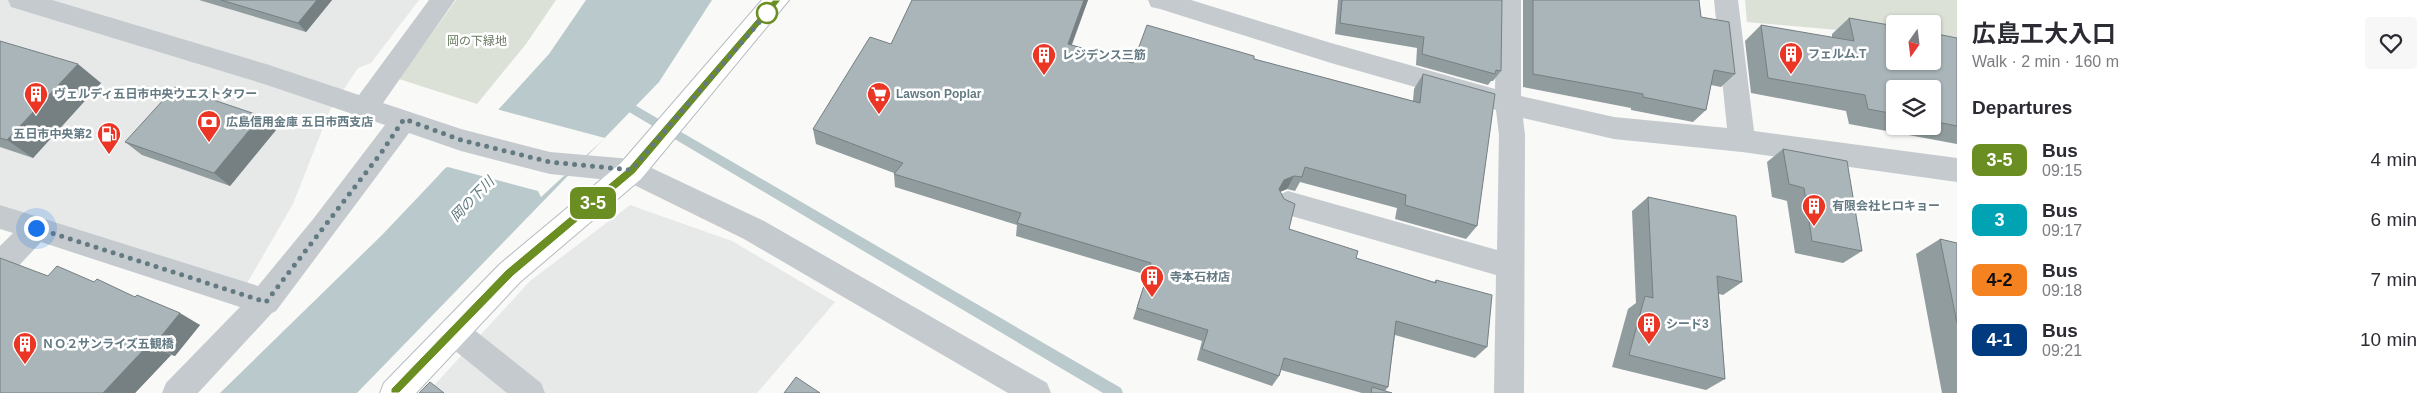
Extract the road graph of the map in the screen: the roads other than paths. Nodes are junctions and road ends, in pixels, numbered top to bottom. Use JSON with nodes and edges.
{"nodes":[{"id":1,"x":20,"y":0,"type":"edge"},
{"id":2,"x":443,"y":0,"type":"edge"},
{"id":3,"x":776,"y":0,"type":"edge"},
{"id":4,"x":1160,"y":0,"type":"edge"},
{"id":5,"x":1509,"y":0,"type":"edge"},
{"id":6,"x":1726,"y":0,"type":"edge"},
{"id":7,"x":1508,"y":104,"type":"junction"},
{"id":8,"x":366,"y":106,"type":"junction"},
{"id":9,"x":404,"y":119,"type":"junction"},
{"id":10,"x":1742,"y":141,"type":"junction"},
{"id":11,"x":631,"y":170,"type":"junction"},
{"id":12,"x":1957,"y":170,"type":"edge"},
{"id":13,"x":1288,"y":203,"type":"edge"},
{"id":14,"x":0,"y":217,"type":"edge"},
{"id":15,"x":36,"y":228,"type":"junction"},
{"id":16,"x":0,"y":266,"type":"edge"},
{"id":17,"x":1511,"y":267,"type":"junction"},
{"id":18,"x":266,"y":302,"type":"junction"},
{"id":19,"x":453,"y":331,"type":"junction"},
{"id":20,"x":178,"y":393,"type":"edge"},
{"id":21,"x":395,"y":393,"type":"edge"},
{"id":22,"x":530,"y":393,"type":"edge"},
{"id":23,"x":1036,"y":393,"type":"edge"},
{"id":24,"x":1509,"y":393,"type":"edge"}],
"edges":[{"from":1,"to":8,"type":"street"},
{"from":2,"to":8,"type":"street"},
{"from":3,"to":11,"type":"main road"},
{"from":4,"to":7,"type":"street"},
{"from":5,"to":7,"type":"street"},
{"from":6,"to":10,"type":"street"},
{"from":7,"to":10,"type":"street"},
{"from":7,"to":17,"type":"street"},
{"from":8,"to":9,"type":"street"},
{"from":9,"to":11,"type":"street"},
{"from":9,"to":18,"type":"street"},
{"from":10,"to":12,"type":"street"},
{"from":11,"to":19,"type":"main road"},
{"from":11,"to":23,"type":"street"},
{"from":13,"to":17,"type":"street"},
{"from":14,"to":15,"type":"street"},
{"from":15,"to":16,"type":"street"},
{"from":15,"to":18,"type":"street"},
{"from":17,"to":24,"type":"street"},
{"from":18,"to":20,"type":"street"},
{"from":19,"to":21,"type":"main road"},
{"from":19,"to":22,"type":"street"}]}
